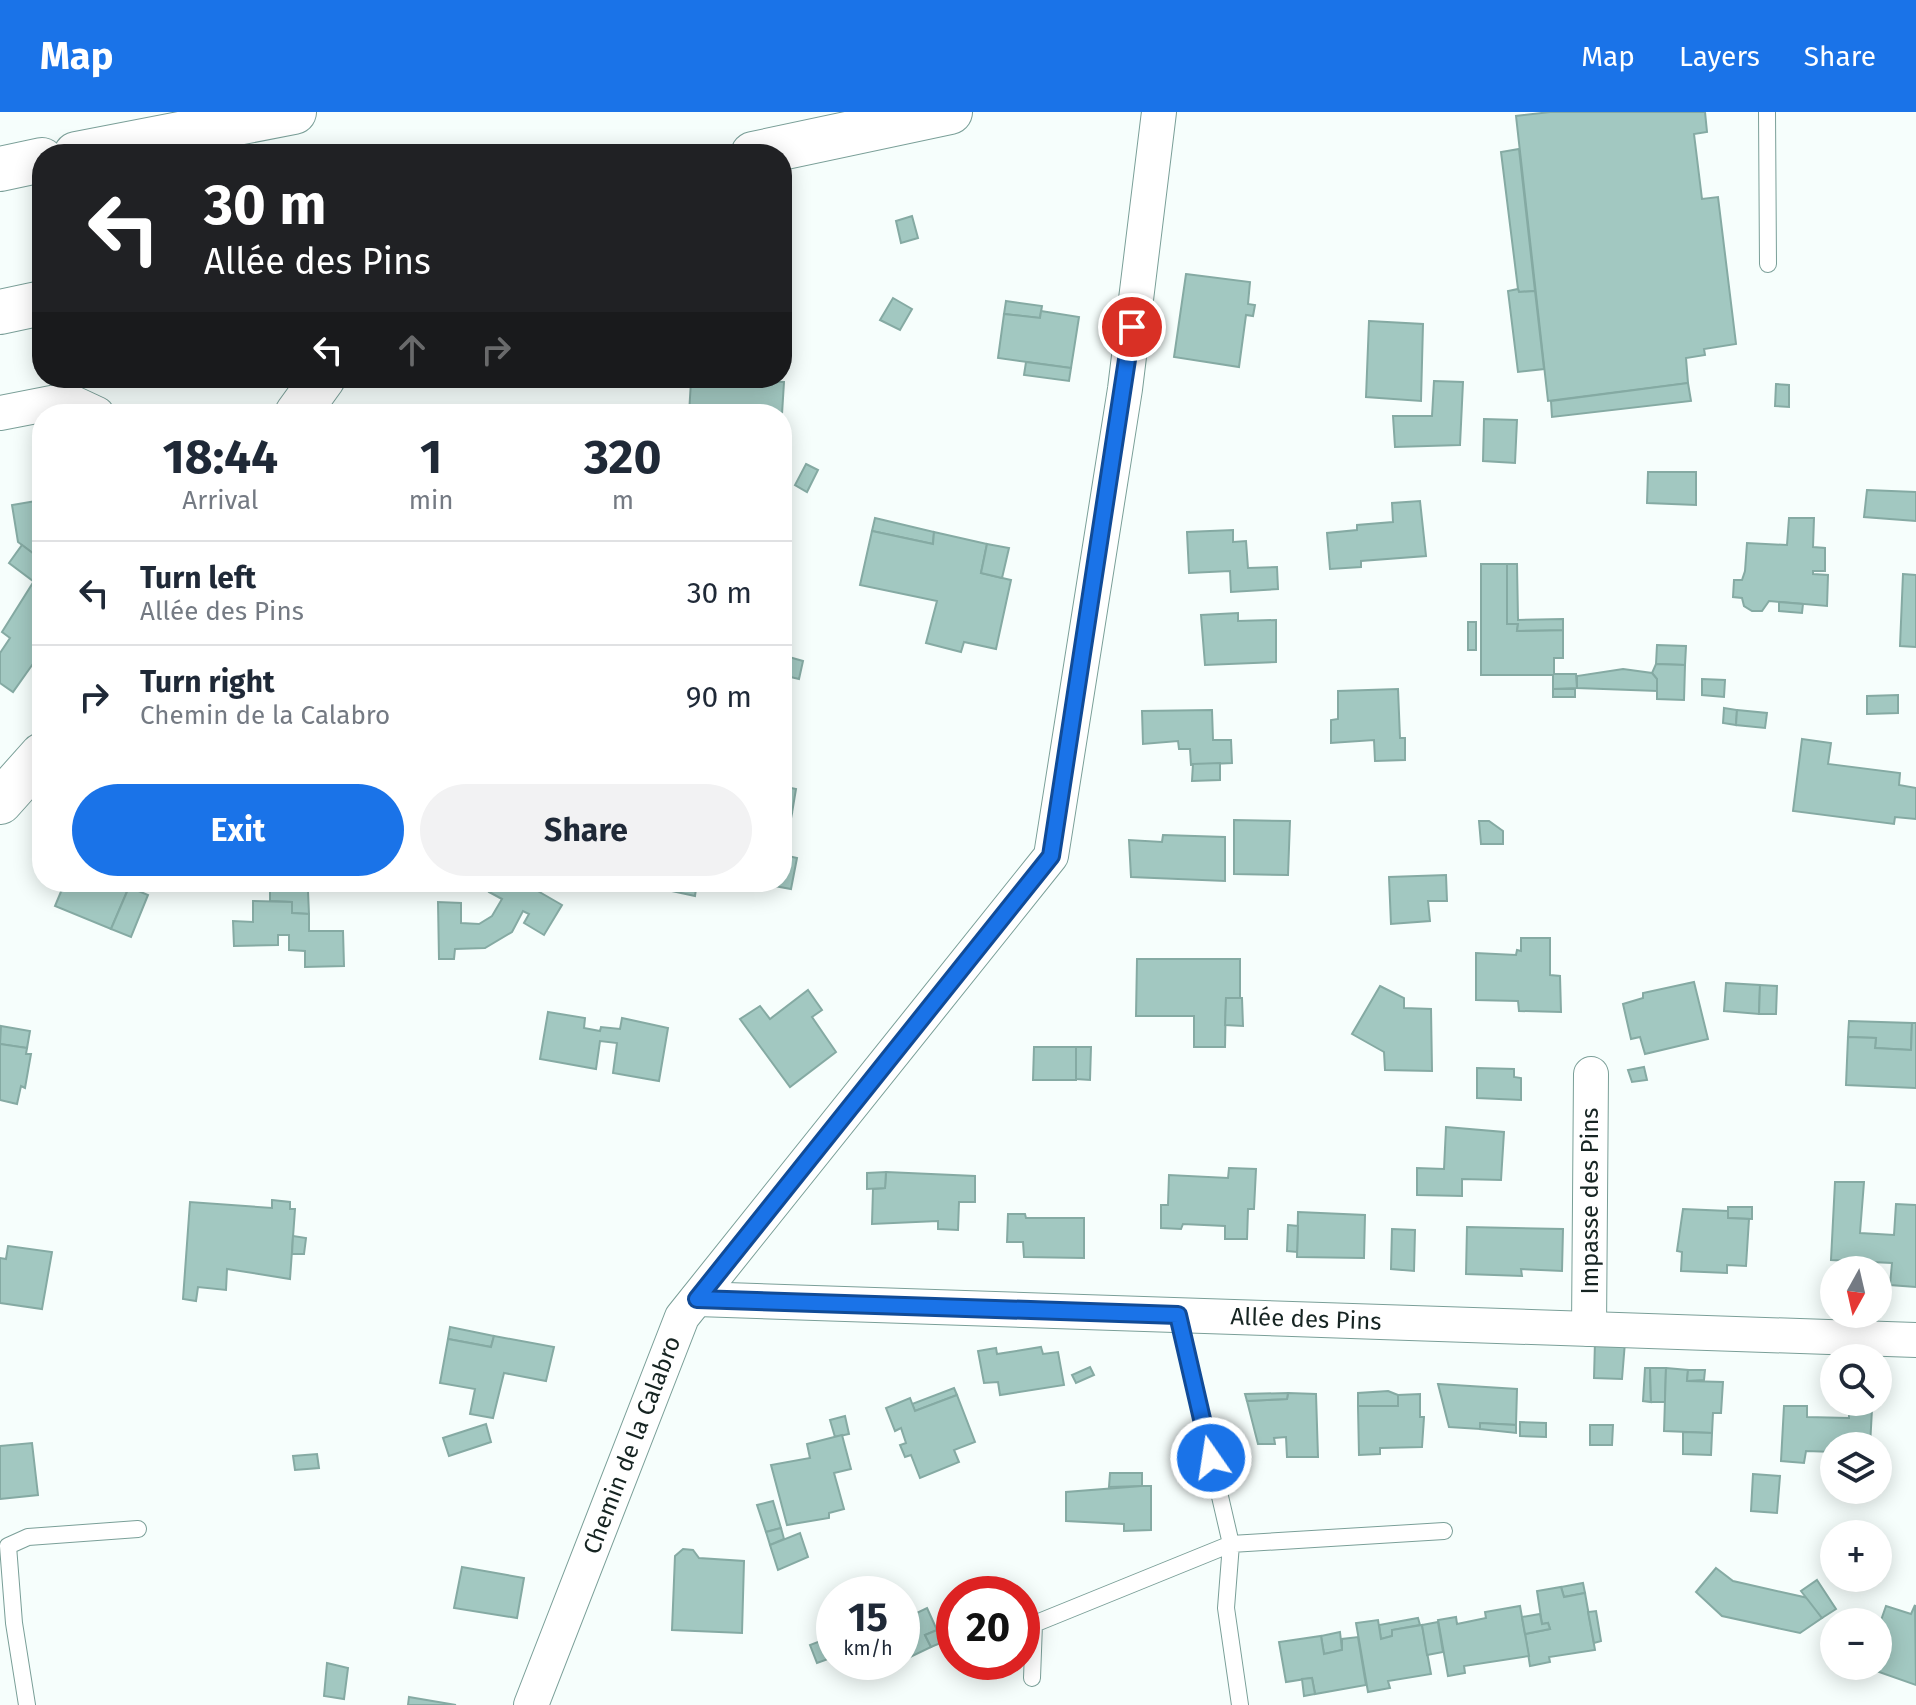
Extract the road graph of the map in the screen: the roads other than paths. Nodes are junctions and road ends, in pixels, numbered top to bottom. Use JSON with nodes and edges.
{"nodes":[{"id":1,"x":294,"y":112,"type":"edge"},
{"id":2,"x":950,"y":112,"type":"edge"},
{"id":3,"x":1159,"y":112,"type":"edge"},
{"id":4,"x":1767,"y":112,"type":"edge"},
{"id":5,"x":128,"y":144,"type":"edge"},
{"id":6,"x":792,"y":146,"type":"edge"},
{"id":7,"x":32,"y":162,"type":"edge"},
{"id":8,"x":0,"y":169,"type":"edge"},
{"id":9,"x":1768,"y":264,"type":"dead end"},
{"id":10,"x":32,"y":305,"type":"edge"},
{"id":11,"x":0,"y":312,"type":"edge"},
{"id":12,"x":46,"y":404,"type":"edge"},
{"id":13,"x":76,"y":404,"type":"edge"},
{"id":14,"x":32,"y":407,"type":"edge"},
{"id":15,"x":0,"y":413,"type":"edge"},
{"id":16,"x":32,"y":766,"type":"edge"},
{"id":17,"x":0,"y":802,"type":"edge"},
{"id":18,"x":1591,"y":1074,"type":"dead end"},
{"id":19,"x":697,"y":1299,"type":"junction"},
{"id":20,"x":1178,"y":1315,"type":"junction"},
{"id":21,"x":1589,"y":1329,"type":"junction"},
{"id":22,"x":1916,"y":1340,"type":"edge"},
{"id":23,"x":138,"y":1529,"type":"dead end"},
{"id":24,"x":1444,"y":1531,"type":"dead end"},
{"id":25,"x":1231,"y":1544,"type":"junction"},
{"id":26,"x":1040,"y":1622,"type":"edge"},
{"id":27,"x":27,"y":1705,"type":"edge"},
{"id":28,"x":531,"y":1705,"type":"edge"},
{"id":29,"x":1240,"y":1705,"type":"edge"}],
"edges":[{"from":1,"to":5,"type":"main road"},
{"from":2,"to":6,"type":"main road"},
{"from":3,"to":19,"type":"street","name":"Chemin de la Calabro"},
{"from":4,"to":9,"type":"lane"},
{"from":7,"to":8,"type":"main road"},
{"from":10,"to":11,"type":"main road"},
{"from":12,"to":13,"type":"street"},
{"from":14,"to":15,"type":"street"},
{"from":16,"to":17,"type":"main road"},
{"from":18,"to":21,"type":"street","name":"Impasse des Pins"},
{"from":19,"to":20,"type":"street","name":"Allée des Pins"},
{"from":19,"to":28,"type":"street","name":"Chemin de la Calabro"},
{"from":20,"to":21,"type":"street","name":"Allée des Pins"},
{"from":20,"to":25,"type":"lane"},
{"from":21,"to":22,"type":"street","name":"Allée des Pins"},
{"from":23,"to":27,"type":"lane"},
{"from":24,"to":25,"type":"lane"},
{"from":25,"to":26,"type":"lane"},
{"from":25,"to":29,"type":"lane"}]}
